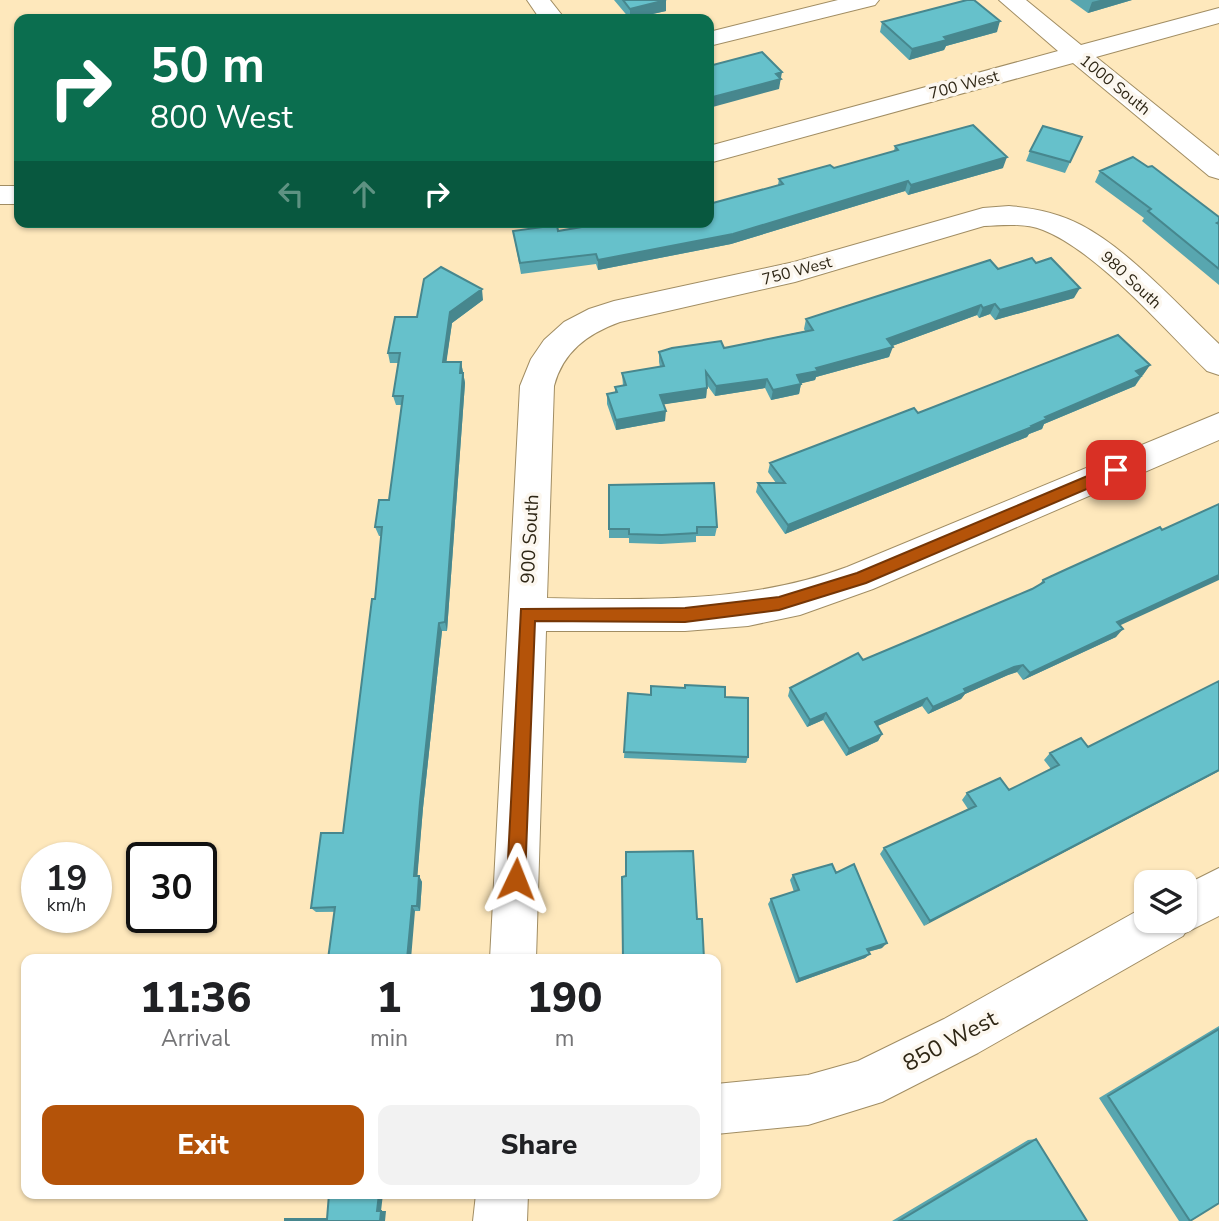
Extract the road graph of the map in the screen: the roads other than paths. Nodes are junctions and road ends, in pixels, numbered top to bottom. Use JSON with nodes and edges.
{"nodes":[{"id":1,"x":867,"y":0,"type":"edge"},
{"id":2,"x":1011,"y":0,"type":"edge"},
{"id":3,"x":1219,"y":15,"type":"edge"},
{"id":4,"x":714,"y":38,"type":"edge"},
{"id":5,"x":1077,"y":54,"type":"junction"},
{"id":6,"x":714,"y":154,"type":"edge"},
{"id":7,"x":1219,"y":170,"type":"edge"},
{"id":8,"x":1032,"y":217,"type":"joint"},
{"id":9,"x":565,"y":337,"type":"joint"},
{"id":10,"x":1219,"y":363,"type":"edge"},
{"id":11,"x":1219,"y":426,"type":"edge"},
{"id":12,"x":527,"y":614,"type":"junction"},
{"id":13,"x":1219,"y":891,"type":"edge"},
{"id":14,"x":1197,"y":903,"type":"edge"},
{"id":15,"x":1144,"y":933,"type":"edge"},
{"id":16,"x":513,"y":954,"type":"edge"},
{"id":17,"x":721,"y":1109,"type":"edge"},
{"id":18,"x":502,"y":1199,"type":"edge"},
{"id":19,"x":500,"y":1221,"type":"edge"}],
"edges":[{"from":1,"to":4,"type":"street"},
{"from":2,"to":5,"type":"street","name":"1000 South"},
{"from":3,"to":5,"type":"street","name":"700 West"},
{"from":5,"to":6,"type":"street","name":"700 West"},
{"from":5,"to":7,"type":"street","name":"1000 South"},
{"from":8,"to":9,"type":"street","name":"750 West"},
{"from":8,"to":10,"type":"street","name":"980 South"},
{"from":9,"to":12,"type":"street","name":"900 South"},
{"from":11,"to":12,"type":"street"},
{"from":12,"to":16,"type":"street","name":"900 South"},
{"from":13,"to":14,"type":"street"},
{"from":15,"to":17,"type":"street","name":"850 West"},
{"from":18,"to":19,"type":"street"}]}
